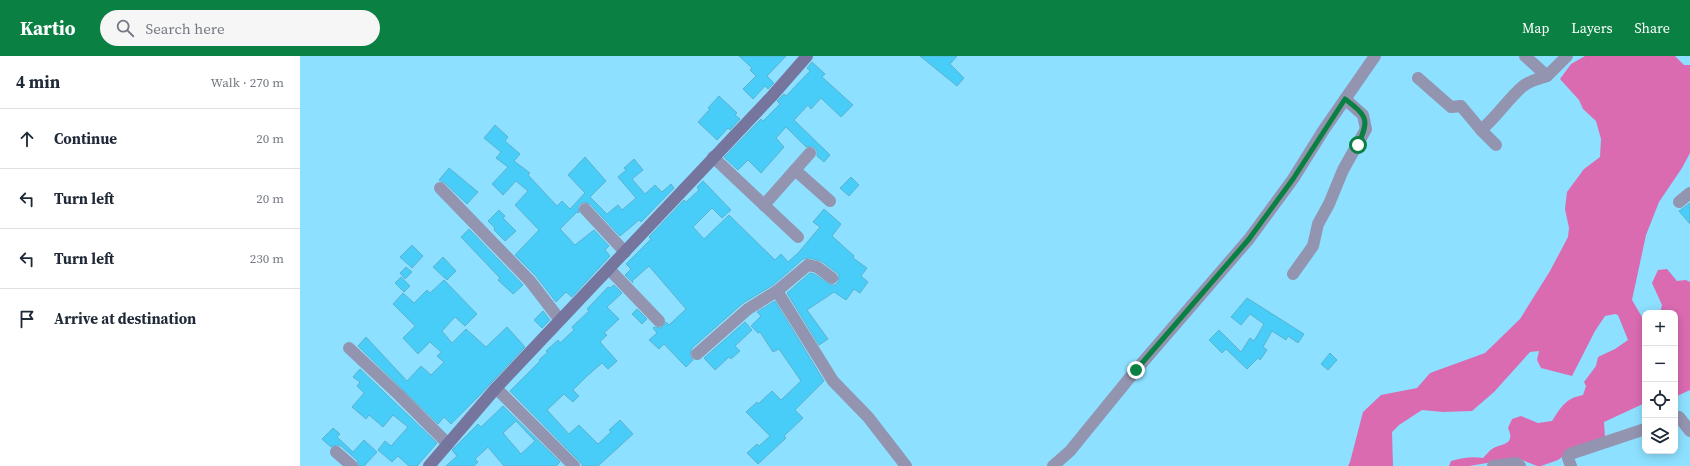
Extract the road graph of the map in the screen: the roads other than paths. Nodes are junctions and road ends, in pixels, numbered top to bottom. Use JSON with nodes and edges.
{"nodes":[{"id":1,"x":807,"y":56,"type":"edge"},
{"id":2,"x":1375,"y":56,"type":"edge"},
{"id":3,"x":1525,"y":56,"type":"edge"},
{"id":4,"x":1567,"y":56,"type":"edge"},
{"id":5,"x":1547,"y":76,"type":"junction"},
{"id":6,"x":1418,"y":78,"type":"dead end"},
{"id":7,"x":1345,"y":99,"type":"junction"},
{"id":8,"x":1481,"y":130,"type":"junction"},
{"id":9,"x":1496,"y":145,"type":"dead end"},
{"id":10,"x":810,"y":153,"type":"dead end"},
{"id":11,"x":713,"y":157,"type":"junction"},
{"id":12,"x":795,"y":170,"type":"junction"},
{"id":13,"x":440,"y":188,"type":"dead end"},
{"id":14,"x":1690,"y":192,"type":"edge"},
{"id":15,"x":830,"y":201,"type":"dead end"},
{"id":16,"x":1679,"y":202,"type":"dead end"},
{"id":17,"x":764,"y":205,"type":"junction"},
{"id":18,"x":585,"y":209,"type":"dead end"},
{"id":19,"x":798,"y":237,"type":"dead end"},
{"id":20,"x":625,"y":252,"type":"junction"},
{"id":21,"x":608,"y":269,"type":"junction"},
{"id":22,"x":1293,"y":274,"type":"dead end"},
{"id":23,"x":832,"y":278,"type":"dead end"},
{"id":24,"x":777,"y":291,"type":"junction"},
{"id":25,"x":560,"y":320,"type":"junction"},
{"id":26,"x":659,"y":321,"type":"dead end"},
{"id":27,"x":349,"y":348,"type":"dead end"},
{"id":28,"x":697,"y":354,"type":"dead end"},
{"id":29,"x":496,"y":388,"type":"junction"},
{"id":30,"x":1681,"y":418,"type":"edge"},
{"id":31,"x":1642,"y":430,"type":"edge"},
{"id":32,"x":1690,"y":430,"type":"edge"},
{"id":33,"x":448,"y":444,"type":"junction"},
{"id":34,"x":336,"y":452,"type":"dead end"},
{"id":35,"x":1519,"y":465,"type":"edge"},
{"id":36,"x":352,"y":466,"type":"edge"},
{"id":37,"x":429,"y":466,"type":"edge"},
{"id":38,"x":574,"y":466,"type":"edge"},
{"id":39,"x":906,"y":466,"type":"edge"},
{"id":40,"x":1053,"y":466,"type":"edge"},
{"id":41,"x":1493,"y":466,"type":"edge"},
{"id":42,"x":1571,"y":466,"type":"edge"}],
"edges":[{"from":1,"to":11,"type":"street"},
{"from":2,"to":7,"type":"street"},
{"from":3,"to":5,"type":"street"},
{"from":4,"to":5,"type":"street"},
{"from":5,"to":8,"type":"street"},
{"from":6,"to":8,"type":"street"},
{"from":7,"to":22,"type":"street"},
{"from":7,"to":40,"type":"street"},
{"from":8,"to":9,"type":"street"},
{"from":10,"to":12,"type":"street"},
{"from":11,"to":17,"type":"street"},
{"from":11,"to":20,"type":"street"},
{"from":12,"to":15,"type":"street"},
{"from":12,"to":17,"type":"street"},
{"from":13,"to":25,"type":"street"},
{"from":14,"to":16,"type":"street"},
{"from":17,"to":19,"type":"street"},
{"from":18,"to":20,"type":"street"},
{"from":20,"to":21,"type":"street"},
{"from":21,"to":25,"type":"street"},
{"from":21,"to":26,"type":"street"},
{"from":23,"to":24,"type":"street"},
{"from":24,"to":28,"type":"street"},
{"from":24,"to":39,"type":"street"},
{"from":25,"to":29,"type":"street"},
{"from":27,"to":33,"type":"street"},
{"from":29,"to":33,"type":"street"},
{"from":29,"to":38,"type":"street"},
{"from":30,"to":32,"type":"street"},
{"from":31,"to":42,"type":"street"},
{"from":33,"to":37,"type":"street"},
{"from":34,"to":36,"type":"street"},
{"from":35,"to":41,"type":"street"}]}
